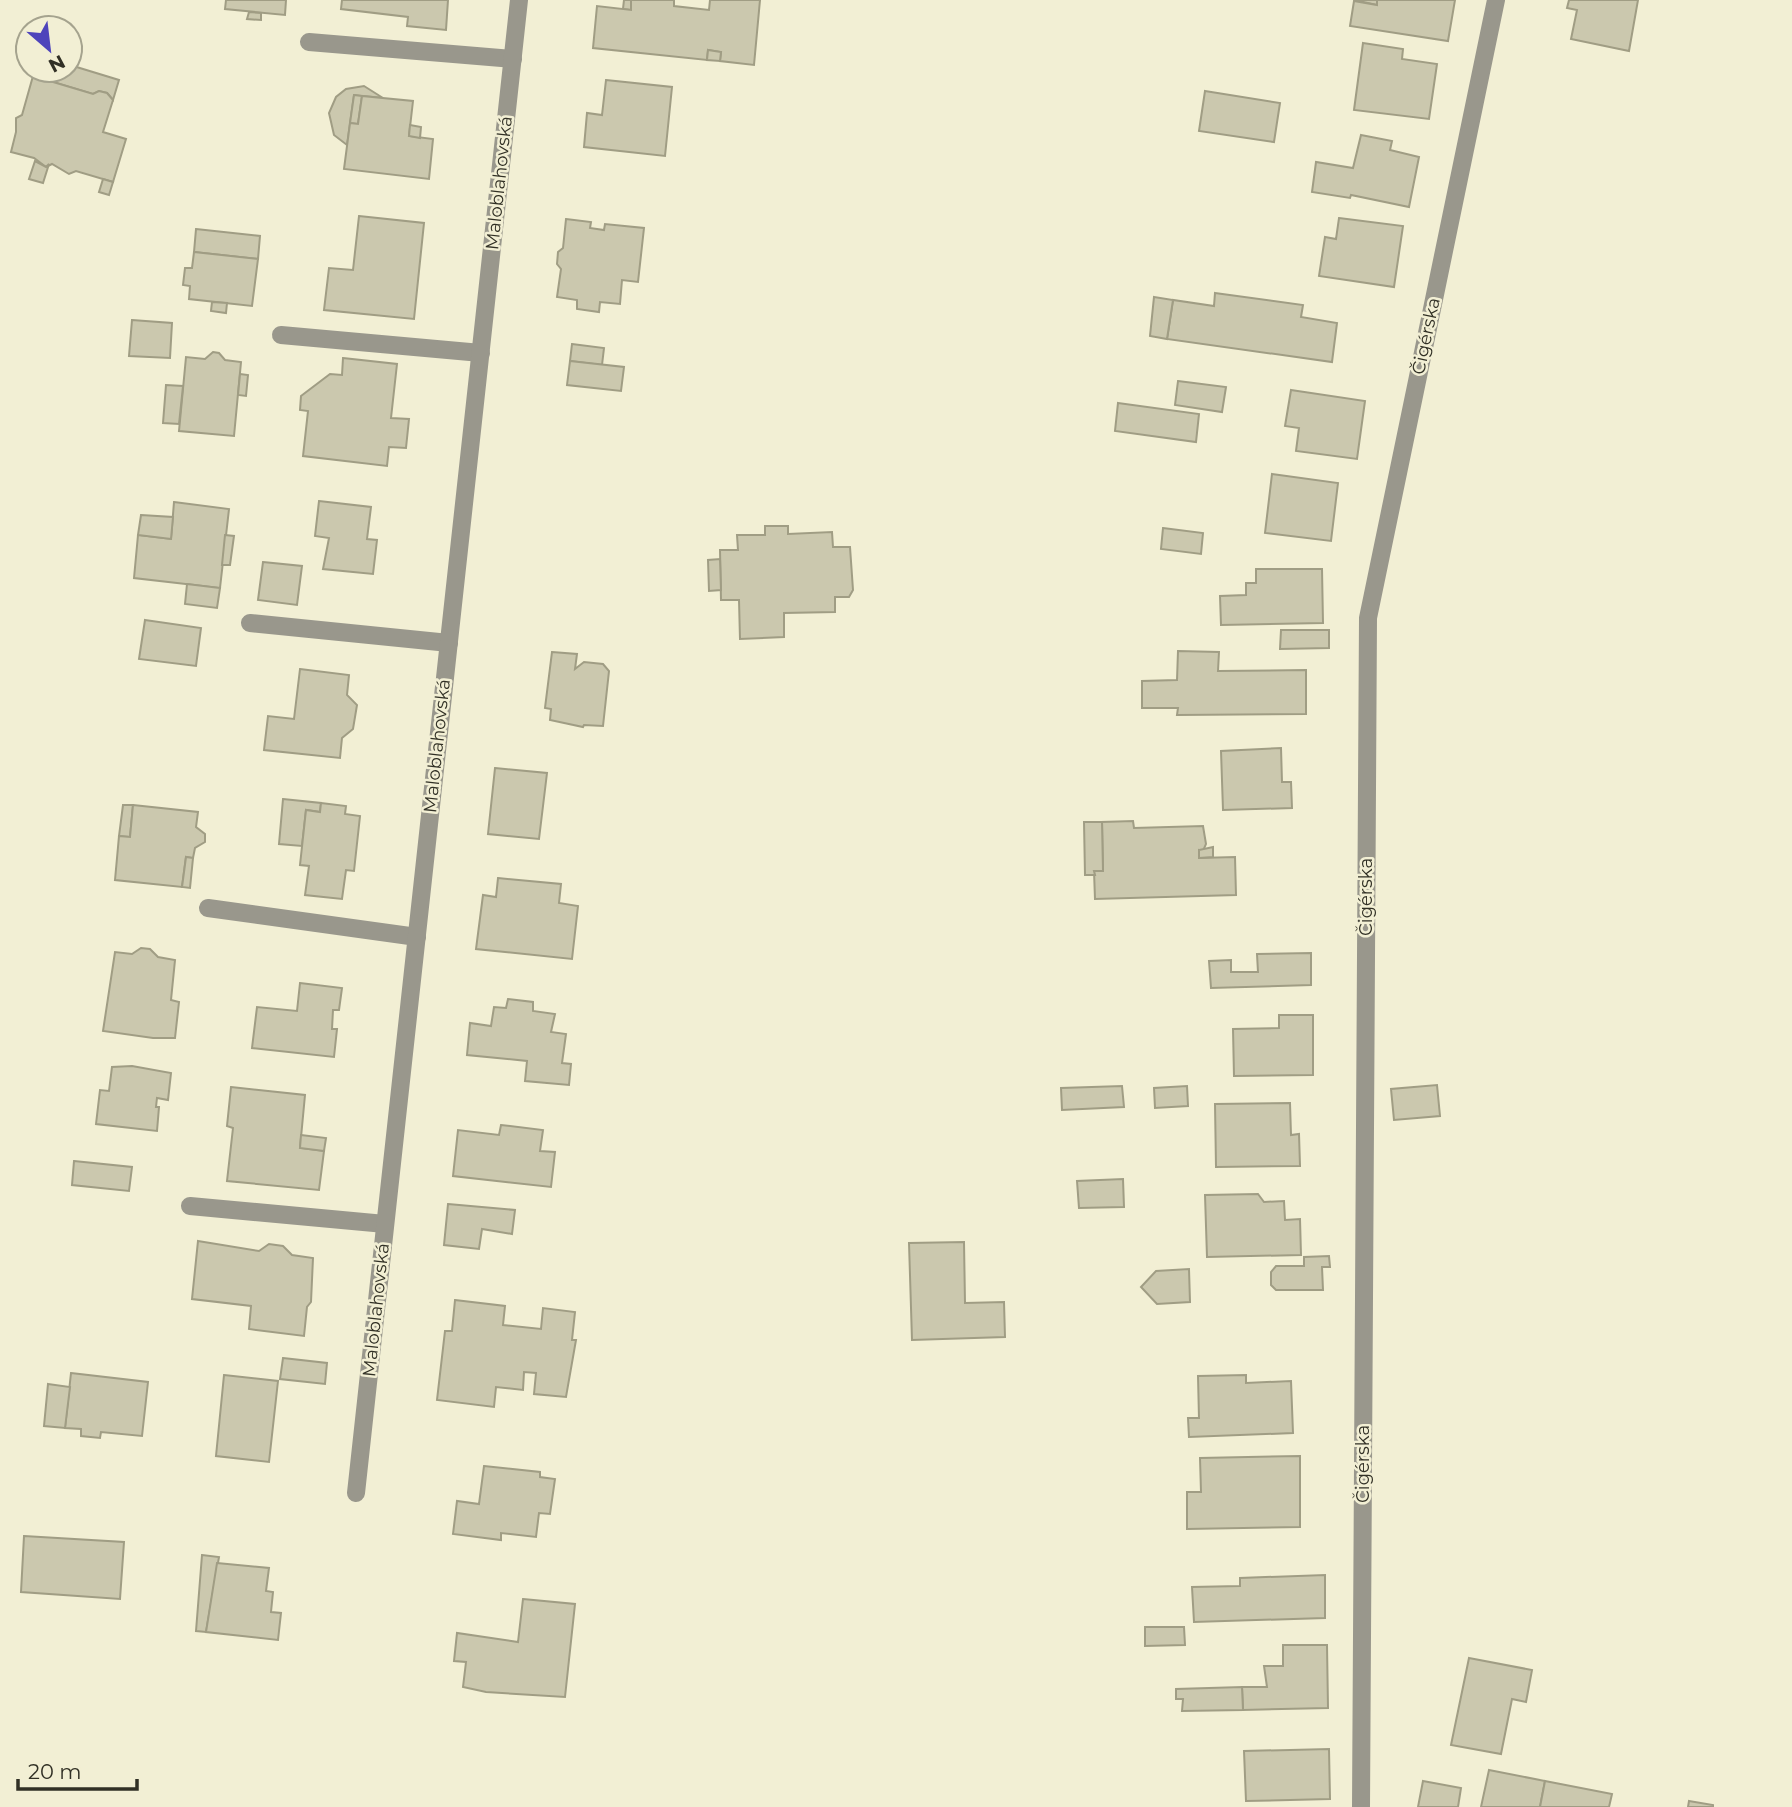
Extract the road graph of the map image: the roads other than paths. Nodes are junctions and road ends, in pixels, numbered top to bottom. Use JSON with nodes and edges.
{"nodes":[{"id":1,"x":519,"y":0,"type":"edge"},
{"id":2,"x":1496,"y":0,"type":"edge"},
{"id":3,"x":309,"y":42,"type":"dead end"},
{"id":4,"x":513,"y":59,"type":"junction"},
{"id":5,"x":281,"y":335,"type":"dead end"},
{"id":6,"x":481,"y":353,"type":"junction"},
{"id":7,"x":250,"y":623,"type":"dead end"},
{"id":8,"x":449,"y":643,"type":"junction"},
{"id":9,"x":208,"y":908,"type":"dead end"},
{"id":10,"x":417,"y":937,"type":"junction"},
{"id":11,"x":190,"y":1206,"type":"dead end"},
{"id":12,"x":385,"y":1224,"type":"junction"},
{"id":13,"x":356,"y":1493,"type":"dead end"},
{"id":14,"x":1361,"y":1807,"type":"edge"}],
"edges":[{"from":1,"to":4,"type":"street","name":"Maloblahovská"},
{"from":2,"to":14,"type":"street","name":"Čigérska"},
{"from":3,"to":4,"type":"street"},
{"from":4,"to":6,"type":"street","name":"Maloblahovská"},
{"from":5,"to":6,"type":"street"},
{"from":6,"to":8,"type":"street","name":"Maloblahovská"},
{"from":7,"to":8,"type":"street"},
{"from":8,"to":10,"type":"street","name":"Maloblahovská"},
{"from":9,"to":10,"type":"street"},
{"from":10,"to":12,"type":"street","name":"Maloblahovská"},
{"from":11,"to":12,"type":"street"},
{"from":12,"to":13,"type":"street","name":"Maloblahovská"}]}
